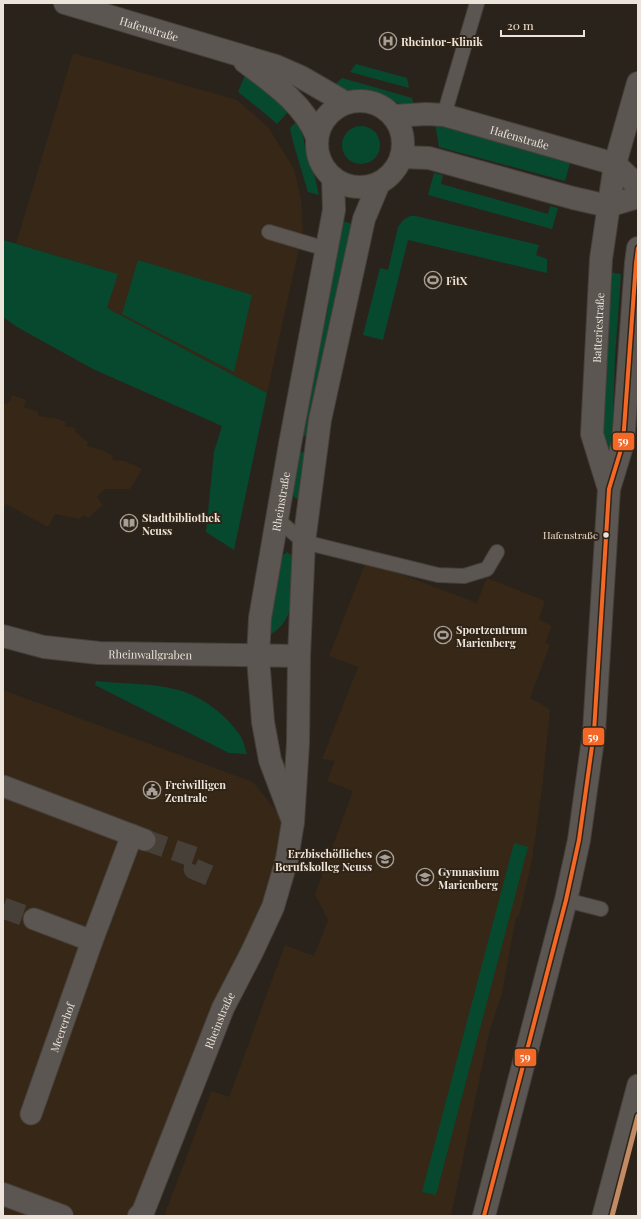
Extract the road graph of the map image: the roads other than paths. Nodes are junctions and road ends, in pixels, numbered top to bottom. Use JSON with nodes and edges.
{"nodes":[{"id":1,"x":477,"y":3,"type":"edge"},
{"id":2,"x":80,"y":5,"type":"edge"},
{"id":3,"x":233,"y":52,"type":"junction"},
{"id":4,"x":638,"y":83,"type":"edge"},
{"id":5,"x":346,"y":103,"type":"junction"},
{"id":6,"x":444,"y":115,"type":"junction"},
{"id":7,"x":393,"y":116,"type":"junction"},
{"id":8,"x":318,"y":137,"type":"junction"},
{"id":9,"x":401,"y":157,"type":"junction"},
{"id":10,"x":615,"y":164,"type":"junction"},
{"id":11,"x":333,"y":178,"type":"junction"},
{"id":12,"x":379,"y":183,"type":"junction"},
{"id":13,"x":638,"y":186,"type":"edge"},
{"id":14,"x":638,"y":197,"type":"edge"},
{"id":15,"x":608,"y":206,"type":"junction"},
{"id":16,"x":269,"y":232,"type":"dead end"},
{"id":17,"x":638,"y":248,"type":"edge"},
{"id":18,"x":326,"y":249,"type":"junction"},
{"id":19,"x":609,"y":489,"type":"junction"},
{"id":20,"x":278,"y":520,"type":"junction"},
{"id":21,"x":304,"y":542,"type":"junction"},
{"id":22,"x":497,"y":552,"type":"dead end"},
{"id":23,"x":3,"y":636,"type":"edge"},
{"id":24,"x":299,"y":656,"type":"junction"},
{"id":25,"x":258,"y":657,"type":"junction"},
{"id":26,"x":3,"y":786,"type":"edge"},
{"id":27,"x":293,"y":822,"type":"junction"},
{"id":28,"x":566,"y":900,"type":"junction"},
{"id":29,"x":601,"y":909,"type":"dead end"},
{"id":30,"x":34,"y":919,"type":"tunnel mouth"},
{"id":31,"x":92,"y":941,"type":"junction"},
{"id":32,"x":638,"y":1085,"type":"edge"},
{"id":33,"x":31,"y":1114,"type":"dead end"},
{"id":34,"x":3,"y":1194,"type":"edge"},
{"id":35,"x":62,"y":1216,"type":"edge"},
{"id":36,"x":139,"y":1216,"type":"edge"},
{"id":37,"x":484,"y":1216,"type":"edge"},
{"id":38,"x":603,"y":1216,"type":"edge"}],
"edges":[{"from":1,"to":6,"type":"lane"},
{"from":2,"to":3,"type":"street","name":"Hafenstraße"},
{"from":3,"to":5,"type":"street","name":"Hafenstraße"},
{"from":3,"to":8,"type":"street","name":"Hafenstraße"},
{"from":4,"to":10,"type":"street","name":"Batteriestraße"},
{"from":5,"to":7,"type":"street"},
{"from":5,"to":8,"type":"street","name":"Hafenstraße"},
{"from":6,"to":7,"type":"street","name":"Hafenstraße"},
{"from":6,"to":10,"type":"street","name":"Hafenstraße"},
{"from":7,"to":9,"type":"street","name":"Hafenstraße"},
{"from":8,"to":11,"type":"street","name":"Hafenstraße"},
{"from":9,"to":12,"type":"street","name":"Hafenstraße"},
{"from":9,"to":15,"type":"street"},
{"from":10,"to":13,"type":"street","name":"Hafenstraße"},
{"from":10,"to":15,"type":"street","name":"Batteriestraße"},
{"from":11,"to":12,"type":"street","name":"Hafenstraße"},
{"from":11,"to":18,"type":"street","name":"Rheinstraße"},
{"from":12,"to":21,"type":"street","name":"Rheinstraße"},
{"from":14,"to":15,"type":"street"},
{"from":15,"to":19,"type":"street","name":"Batteriestraße"},
{"from":16,"to":18,"type":"lane"},
{"from":17,"to":19,"type":"street","name":"Batteriestraße"},
{"from":18,"to":20,"type":"street","name":"Rheinstraße"},
{"from":19,"to":28,"type":"street","name":"Batteriestraße"},
{"from":20,"to":21,"type":"lane"},
{"from":20,"to":25,"type":"street","name":"Rheinstraße"},
{"from":21,"to":22,"type":"lane"},
{"from":21,"to":24,"type":"street","name":"Rheinstraße"},
{"from":23,"to":25,"type":"street","name":"Rheinwallgraben"},
{"from":24,"to":25,"type":"street","name":"Rheinwallgraben"},
{"from":24,"to":27,"type":"street","name":"Rheinstraße"},
{"from":25,"to":27,"type":"street","name":"Rheinstraße"},
{"from":26,"to":31,"type":"street","name":"Meererhof"},
{"from":27,"to":36,"type":"street","name":"Rheinstraße"},
{"from":28,"to":29,"type":"lane"},
{"from":28,"to":37,"type":"street","name":"Batteriestraße"},
{"from":30,"to":31,"type":"street"},
{"from":31,"to":33,"type":"street","name":"Meererhof"},
{"from":32,"to":38,"type":"street"},
{"from":34,"to":35,"type":"street"}]}
